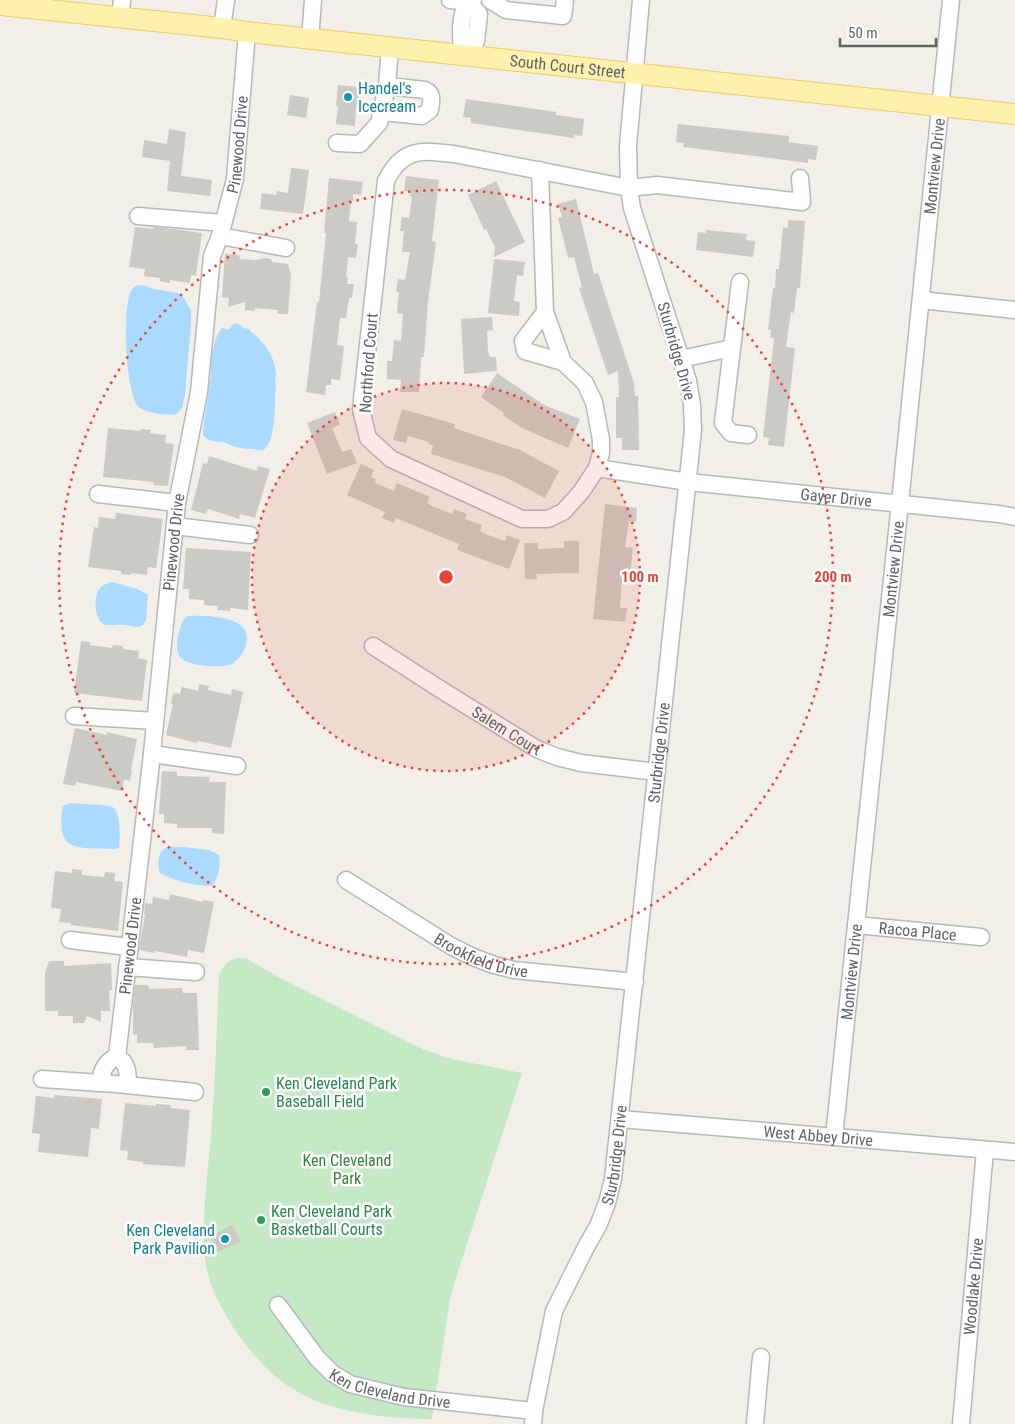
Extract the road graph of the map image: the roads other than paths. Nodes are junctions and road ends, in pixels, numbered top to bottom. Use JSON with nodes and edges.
{"nodes":[{"id":1,"x":226,"y":0,"type":"edge"},
{"id":2,"x":313,"y":0,"type":"edge"},
{"id":3,"x":450,"y":0,"type":"edge"},
{"id":4,"x":490,"y":0,"type":"edge"},
{"id":5,"x":565,"y":0,"type":"edge"},
{"id":6,"x":642,"y":0,"type":"edge"},
{"id":7,"x":951,"y":0,"type":"edge"},
{"id":8,"x":470,"y":1,"type":"edge"},
{"id":9,"x":0,"y":5,"type":"edge"},
{"id":10,"x":121,"y":9,"type":"edge"},
{"id":11,"x":222,"y":28,"type":"junction"},
{"id":12,"x":247,"y":32,"type":"junction"},
{"id":13,"x":310,"y":39,"type":"junction"},
{"id":14,"x":390,"y":48,"type":"junction"},
{"id":15,"x":463,"y":56,"type":"junction"},
{"id":16,"x":635,"y":74,"type":"junction"},
{"id":17,"x":387,"y":86,"type":"junction"},
{"id":18,"x":940,"y":106,"type":"junction"},
{"id":19,"x":382,"y":112,"type":"junction"},
{"id":20,"x":1015,"y":114,"type":"edge"},
{"id":21,"x":337,"y":142,"type":"dead end"},
{"id":22,"x":540,"y":170,"type":"junction"},
{"id":23,"x":800,"y":178,"type":"dead end"},
{"id":24,"x":629,"y":188,"type":"junction"},
{"id":25,"x":138,"y":216,"type":"dead end"},
{"id":26,"x":222,"y":230,"type":"junction"},
{"id":27,"x":286,"y":248,"type":"dead end"},
{"id":28,"x":740,"y":282,"type":"dead end"},
{"id":29,"x":921,"y":300,"type":"junction"},
{"id":30,"x":1015,"y":310,"type":"edge"},
{"id":31,"x":545,"y":312,"type":"junction"},
{"id":32,"x":732,"y":348,"type":"junction"},
{"id":33,"x":681,"y":359,"type":"junction"},
{"id":34,"x":563,"y":362,"type":"junction"},
{"id":35,"x":748,"y":435,"type":"dead end"},
{"id":36,"x":597,"y":468,"type":"junction"},
{"id":37,"x":688,"y":482,"type":"junction"},
{"id":38,"x":98,"y":494,"type":"dead end"},
{"id":39,"x":177,"y":502,"type":"junction"},
{"id":40,"x":900,"y":504,"type":"junction"},
{"id":41,"x":1015,"y":517,"type":"edge"},
{"id":42,"x":175,"y":526,"type":"junction"},
{"id":43,"x":250,"y":535,"type":"dead end"},
{"id":44,"x":373,"y":646,"type":"dead end"},
{"id":45,"x":74,"y":716,"type":"dead end"},
{"id":46,"x":155,"y":721,"type":"junction"},
{"id":47,"x":152,"y":754,"type":"junction"},
{"id":48,"x":237,"y":766,"type":"dead end"},
{"id":49,"x":657,"y":772,"type":"junction"},
{"id":50,"x":346,"y":880,"type":"dead end"},
{"id":51,"x":856,"y":925,"type":"junction"},
{"id":52,"x":981,"y":936,"type":"dead end"},
{"id":53,"x":70,"y":940,"type":"dead end"},
{"id":54,"x":129,"y":947,"type":"junction"},
{"id":55,"x":127,"y":967,"type":"junction"},
{"id":56,"x":196,"y":972,"type":"dead end"},
{"id":57,"x":635,"y":982,"type":"junction"},
{"id":58,"x":117,"y":1058,"type":"junction"},
{"id":59,"x":42,"y":1079,"type":"dead end"},
{"id":60,"x":100,"y":1083,"type":"junction"},
{"id":61,"x":128,"y":1086,"type":"junction"},
{"id":62,"x":195,"y":1092,"type":"dead end"},
{"id":63,"x":620,"y":1119,"type":"junction"},
{"id":64,"x":834,"y":1137,"type":"junction"},
{"id":65,"x":985,"y":1150,"type":"junction"},
{"id":66,"x":1015,"y":1152,"type":"edge"},
{"id":67,"x":278,"y":1305,"type":"dead end"},
{"id":68,"x":761,"y":1357,"type":"dead end"},
{"id":69,"x":533,"y":1417,"type":"edge"},
{"id":70,"x":755,"y":1424,"type":"edge"},
{"id":71,"x":961,"y":1424,"type":"edge"}],
"edges":[{"from":1,"to":11,"type":"street"},
{"from":2,"to":13,"type":"street"},
{"from":3,"to":8,"type":"street"},
{"from":4,"to":5,"type":"street"},
{"from":6,"to":16,"type":"street","name":"Sturbridge Drive"},
{"from":7,"to":18,"type":"street","name":"Montview Drive"},
{"from":8,"to":15,"type":"street"},
{"from":9,"to":10,"type":"main road","name":"South Court Street"},
{"from":10,"to":11,"type":"main road","name":"South Court Street"},
{"from":11,"to":12,"type":"main road","name":"South Court Street"},
{"from":12,"to":13,"type":"main road","name":"South Court Street"},
{"from":12,"to":26,"type":"street","name":"Pinewood Drive"},
{"from":13,"to":14,"type":"main road","name":"South Court Street"},
{"from":14,"to":15,"type":"main road","name":"South Court Street"},
{"from":14,"to":17,"type":"street"},
{"from":15,"to":16,"type":"main road","name":"South Court Street"},
{"from":16,"to":18,"type":"main road","name":"South Court Street"},
{"from":16,"to":24,"type":"street","name":"Sturbridge Drive"},
{"from":17,"to":19,"type":"street"},
{"from":17,"to":19,"type":"street"},
{"from":18,"to":20,"type":"main road","name":"South Court Street"},
{"from":18,"to":29,"type":"street","name":"Montview Drive"},
{"from":19,"to":21,"type":"street"},
{"from":22,"to":24,"type":"street","name":"Northford Court"},
{"from":22,"to":31,"type":"street"},
{"from":22,"to":36,"type":"street","name":"Northford Court"},
{"from":23,"to":24,"type":"street","name":"Northford Court"},
{"from":24,"to":33,"type":"street","name":"Sturbridge Drive"},
{"from":25,"to":26,"type":"street"},
{"from":26,"to":27,"type":"street"},
{"from":26,"to":39,"type":"street","name":"Pinewood Drive"},
{"from":28,"to":32,"type":"street"},
{"from":29,"to":30,"type":"street"},
{"from":29,"to":40,"type":"street","name":"Montview Drive"},
{"from":31,"to":34,"type":"street"},
{"from":31,"to":34,"type":"street"},
{"from":32,"to":33,"type":"street"},
{"from":32,"to":35,"type":"street"},
{"from":33,"to":37,"type":"street","name":"Sturbridge Drive"},
{"from":34,"to":36,"type":"street"},
{"from":36,"to":37,"type":"street"},
{"from":37,"to":40,"type":"street","name":"Gayer Drive"},
{"from":37,"to":49,"type":"street","name":"Sturbridge Drive"},
{"from":38,"to":39,"type":"street"},
{"from":39,"to":42,"type":"street","name":"Pinewood Drive"},
{"from":40,"to":41,"type":"street","name":"Gayer Drive"},
{"from":40,"to":51,"type":"street","name":"Montview Drive"},
{"from":42,"to":43,"type":"street"},
{"from":42,"to":46,"type":"street","name":"Pinewood Drive"},
{"from":44,"to":49,"type":"street","name":"Salem Court"},
{"from":45,"to":46,"type":"street"},
{"from":46,"to":47,"type":"street","name":"Pinewood Drive"},
{"from":47,"to":48,"type":"street"},
{"from":47,"to":54,"type":"street","name":"Pinewood Drive"},
{"from":49,"to":57,"type":"street","name":"Sturbridge Drive"},
{"from":50,"to":57,"type":"street","name":"Brookfield Drive"},
{"from":51,"to":52,"type":"street","name":"Racoa Place"},
{"from":51,"to":64,"type":"street","name":"Montview Drive"},
{"from":53,"to":54,"type":"street"},
{"from":54,"to":55,"type":"street","name":"Pinewood Drive"},
{"from":55,"to":56,"type":"street"},
{"from":55,"to":58,"type":"street","name":"Pinewood Drive"},
{"from":57,"to":63,"type":"street","name":"Sturbridge Drive"},
{"from":58,"to":60,"type":"street"},
{"from":58,"to":61,"type":"street"},
{"from":59,"to":60,"type":"street"},
{"from":60,"to":61,"type":"street"},
{"from":61,"to":62,"type":"street"},
{"from":63,"to":64,"type":"street","name":"West Abbey Drive"},
{"from":63,"to":69,"type":"street","name":"Sturbridge Drive"},
{"from":64,"to":65,"type":"street","name":"West Abbey Drive"},
{"from":65,"to":66,"type":"street","name":"West Abbey Drive"},
{"from":65,"to":71,"type":"street","name":"Woodlake Drive"},
{"from":67,"to":69,"type":"street","name":"Ken Cleveland Drive"},
{"from":68,"to":70,"type":"street"}]}
